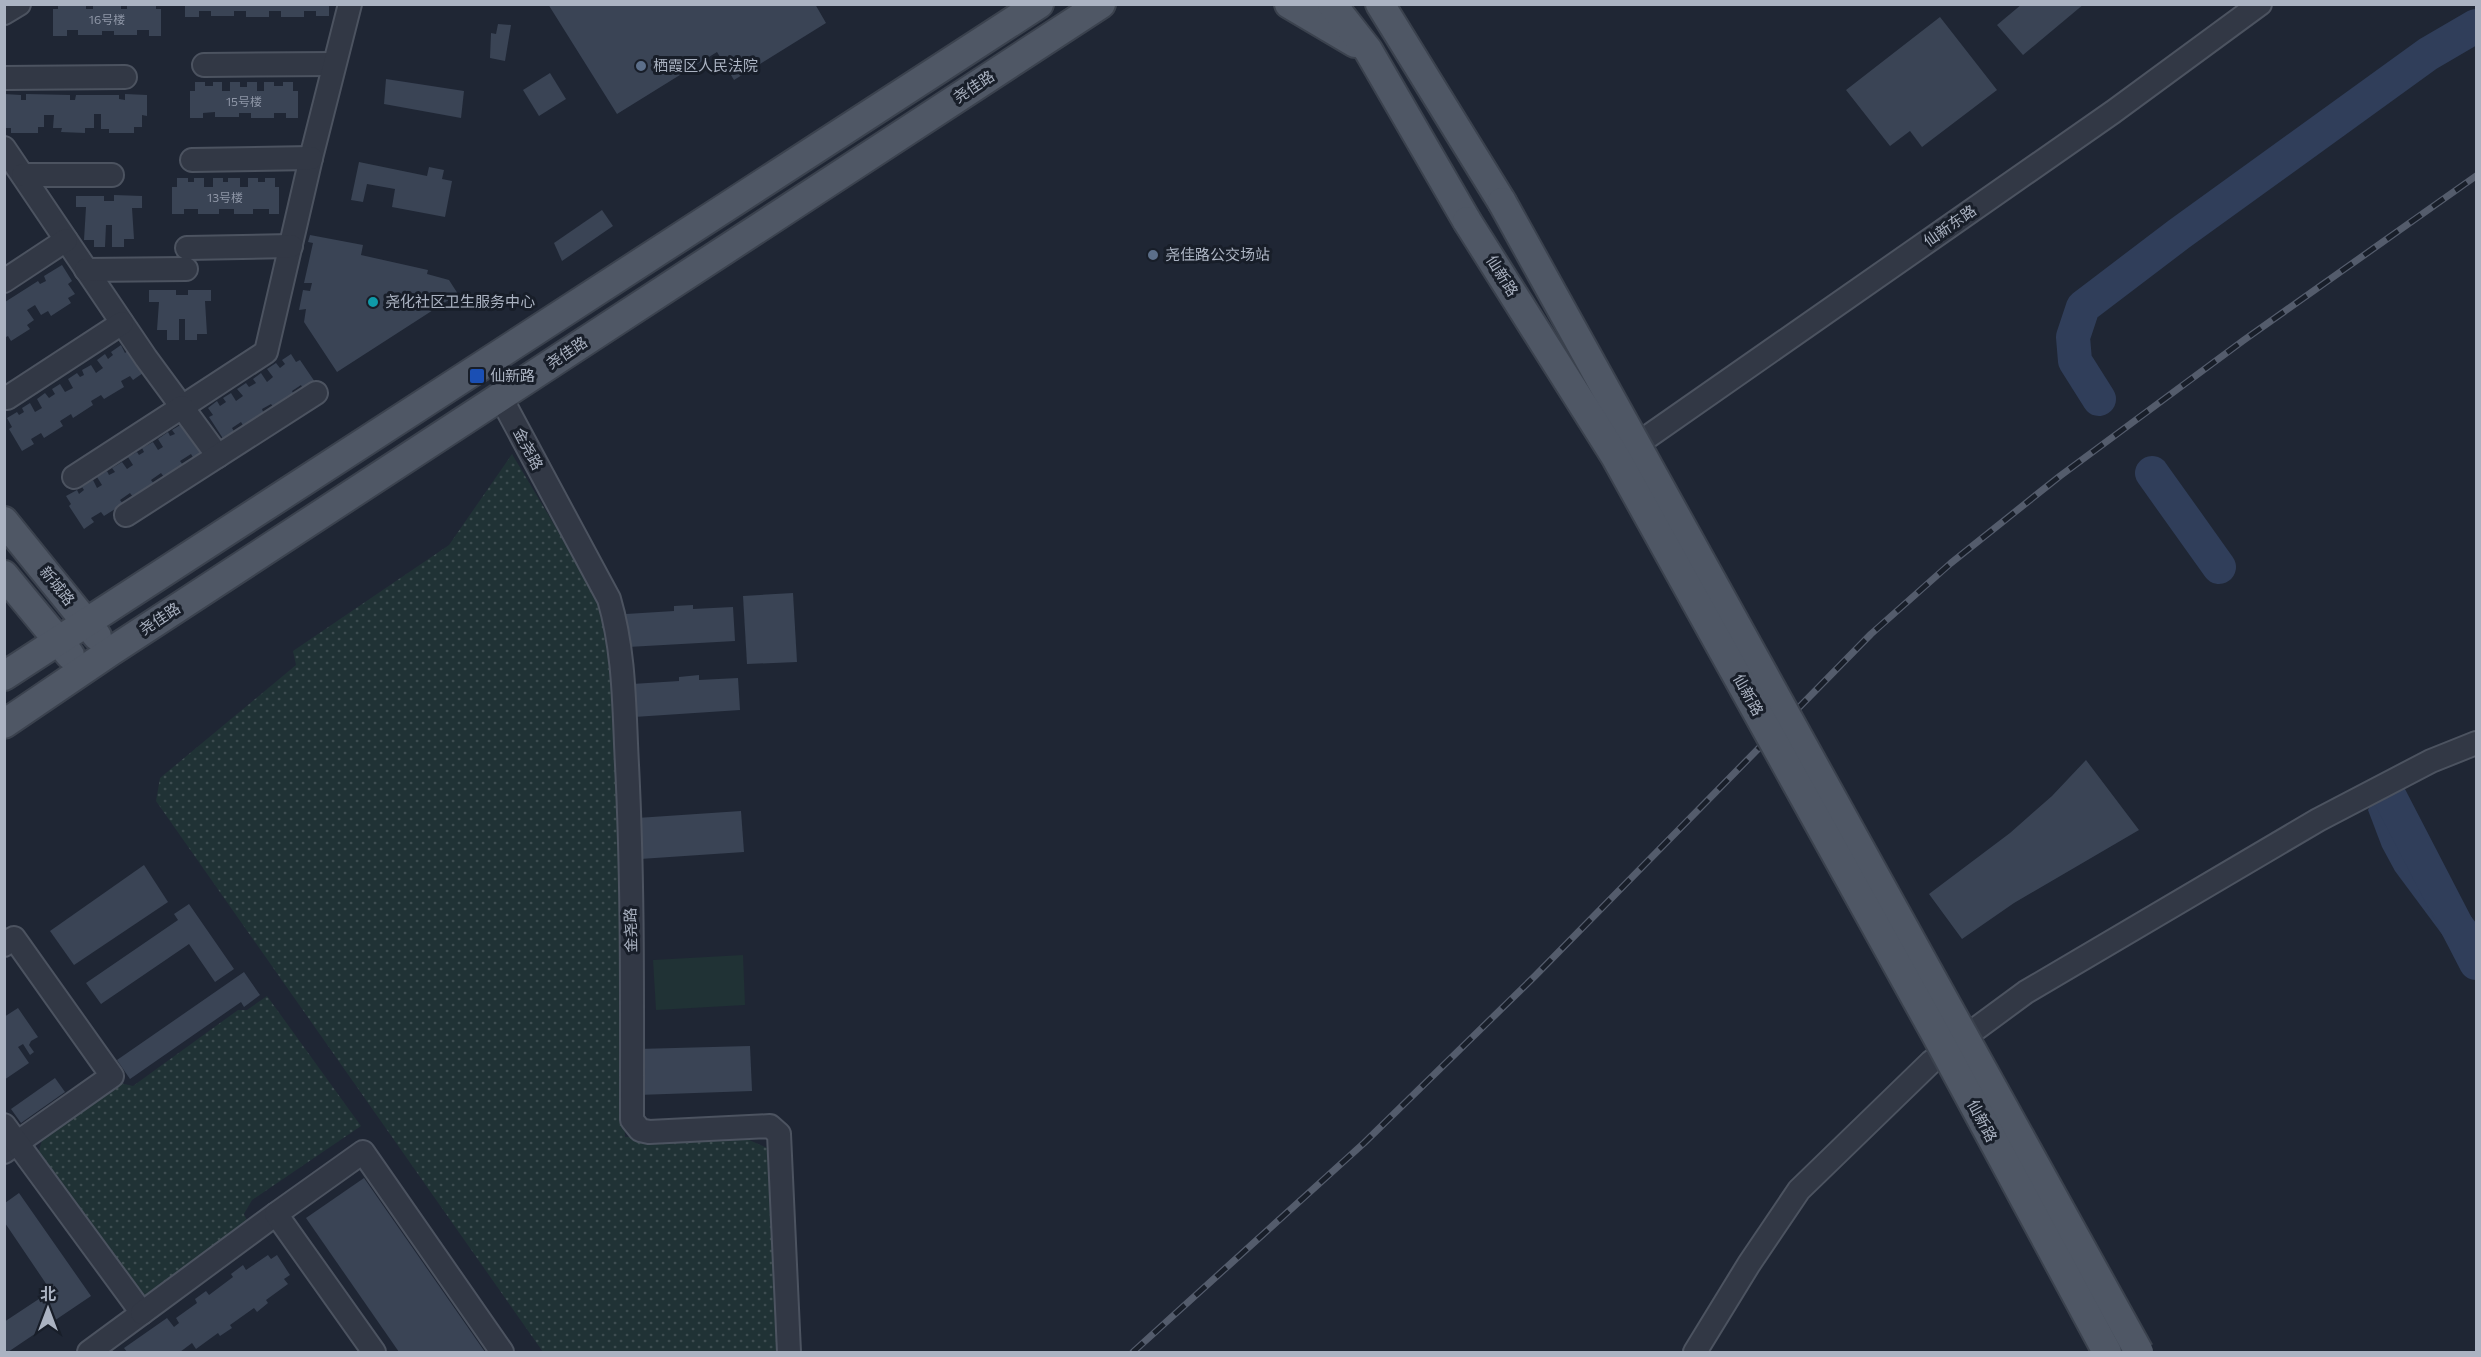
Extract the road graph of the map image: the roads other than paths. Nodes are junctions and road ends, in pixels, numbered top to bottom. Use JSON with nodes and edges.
{"nodes":[{"id":1,"x":19,"y":4,"type":"edge"},
{"id":2,"x":350,"y":4,"type":"edge"},
{"id":3,"x":1039,"y":4,"type":"edge"},
{"id":4,"x":1101,"y":4,"type":"edge"},
{"id":5,"x":1289,"y":4,"type":"edge"},
{"id":6,"x":1332,"y":4,"type":"edge"},
{"id":7,"x":1360,"y":4,"type":"edge"},
{"id":8,"x":1380,"y":4,"type":"edge"},
{"id":9,"x":2260,"y":4,"type":"edge"},
{"id":10,"x":4,"y":14,"type":"edge"},
{"id":11,"x":1368,"y":50,"type":"junction"},
{"id":12,"x":334,"y":64,"type":"junction"},
{"id":13,"x":204,"y":65,"type":"dead end"},
{"id":14,"x":125,"y":77,"type":"dead end"},
{"id":15,"x":4,"y":78,"type":"edge"},
{"id":16,"x":1457,"y":127,"type":"junction"},
{"id":17,"x":6,"y":154,"type":"edge"},
{"id":18,"x":311,"y":158,"type":"junction"},
{"id":19,"x":192,"y":160,"type":"dead end"},
{"id":20,"x":23,"y":175,"type":"junction"},
{"id":21,"x":112,"y":175,"type":"dead end"},
{"id":22,"x":66,"y":240,"type":"junction"},
{"id":23,"x":291,"y":246,"type":"junction"},
{"id":24,"x":86,"y":270,"type":"junction"},
{"id":25,"x":4,"y":281,"type":"edge"},
{"id":26,"x":122,"y":323,"type":"junction"},
{"id":27,"x":316,"y":393,"type":"dead end"},
{"id":28,"x":500,"y":396,"type":"junction"},
{"id":29,"x":7,"y":398,"type":"dead end"},
{"id":30,"x":182,"y":407,"type":"junction"},
{"id":31,"x":1636,"y":445,"type":"junction"},
{"id":32,"x":218,"y":456,"type":"junction"},
{"id":33,"x":74,"y":477,"type":"dead end"},
{"id":34,"x":126,"y":515,"type":"dead end"},
{"id":35,"x":4,"y":521,"type":"edge"},
{"id":36,"x":4,"y":575,"type":"edge"},
{"id":37,"x":86,"y":622,"type":"junction"},
{"id":38,"x":58,"y":640,"type":"junction"},
{"id":39,"x":110,"y":652,"type":"junction"},
{"id":40,"x":82,"y":670,"type":"junction"},
{"id":41,"x":4,"y":676,"type":"edge"},
{"id":42,"x":4,"y":724,"type":"edge"},
{"id":43,"x":2476,"y":743,"type":"edge"},
{"id":44,"x":4,"y":945,"type":"edge"},
{"id":45,"x":9,"y":1140,"type":"edge"},
{"id":46,"x":276,"y":1214,"type":"junction"},
{"id":47,"x":142,"y":1313,"type":"junction"},
{"id":48,"x":89,"y":1353,"type":"edge"},
{"id":49,"x":374,"y":1353,"type":"edge"},
{"id":50,"x":502,"y":1353,"type":"edge"},
{"id":51,"x":789,"y":1353,"type":"edge"},
{"id":52,"x":1695,"y":1353,"type":"edge"},
{"id":53,"x":2107,"y":1353,"type":"edge"},
{"id":54,"x":2139,"y":1353,"type":"edge"}],
"edges":[{"from":1,"to":10,"type":"street"},
{"from":2,"to":12,"type":"street"},
{"from":3,"to":37,"type":"main road"},
{"from":4,"to":28,"type":"main road","name":"尧佳路"},
{"from":5,"to":11,"type":"main road","name":"仙新路"},
{"from":6,"to":11,"type":"main road","name":"仙新路"},
{"from":7,"to":16,"type":"main road","name":"仙新路"},
{"from":8,"to":16,"type":"main road","name":"仙新路"},
{"from":9,"to":31,"type":"street","name":"仙新东路"},
{"from":11,"to":53,"type":"main road","name":"仙新路","bridge":true},
{"from":12,"to":13,"type":"street"},
{"from":12,"to":18,"type":"street"},
{"from":14,"to":15,"type":"street"},
{"from":16,"to":31,"type":"main road","name":"仙新路","bridge":true},
{"from":17,"to":20,"type":"street"},
{"from":18,"to":19,"type":"street"},
{"from":18,"to":23,"type":"street"},
{"from":20,"to":21,"type":"street"},
{"from":20,"to":22,"type":"street"},
{"from":22,"to":24,"type":"street"},
{"from":22,"to":25,"type":"street"},
{"from":23,"to":24,"type":"street"},
{"from":23,"to":30,"type":"street"},
{"from":24,"to":26,"type":"street"},
{"from":26,"to":29,"type":"street"},
{"from":26,"to":30,"type":"street"},
{"from":27,"to":32,"type":"street"},
{"from":28,"to":39,"type":"main road","name":"尧佳路"},
{"from":28,"to":51,"type":"street","name":"金尧路"},
{"from":30,"to":32,"type":"street"},
{"from":30,"to":33,"type":"street"},
{"from":31,"to":54,"type":"main road","name":"仙新路","bridge":true},
{"from":32,"to":34,"type":"street"},
{"from":35,"to":37,"type":"main road","name":"新城路"},
{"from":36,"to":38,"type":"main road"},
{"from":37,"to":38,"type":"main road"},
{"from":37,"to":39,"type":"main road","name":"新城路"},
{"from":38,"to":40,"type":"main road"},
{"from":38,"to":41,"type":"main road"},
{"from":39,"to":40,"type":"main road","name":"尧佳路"},
{"from":40,"to":42,"type":"main road","name":"尧佳路"},
{"from":43,"to":52,"type":"street"},
{"from":44,"to":45,"type":"street"},
{"from":45,"to":47,"type":"street"},
{"from":46,"to":47,"type":"street"},
{"from":46,"to":49,"type":"street"},
{"from":46,"to":50,"type":"street"},
{"from":47,"to":48,"type":"street"}]}
